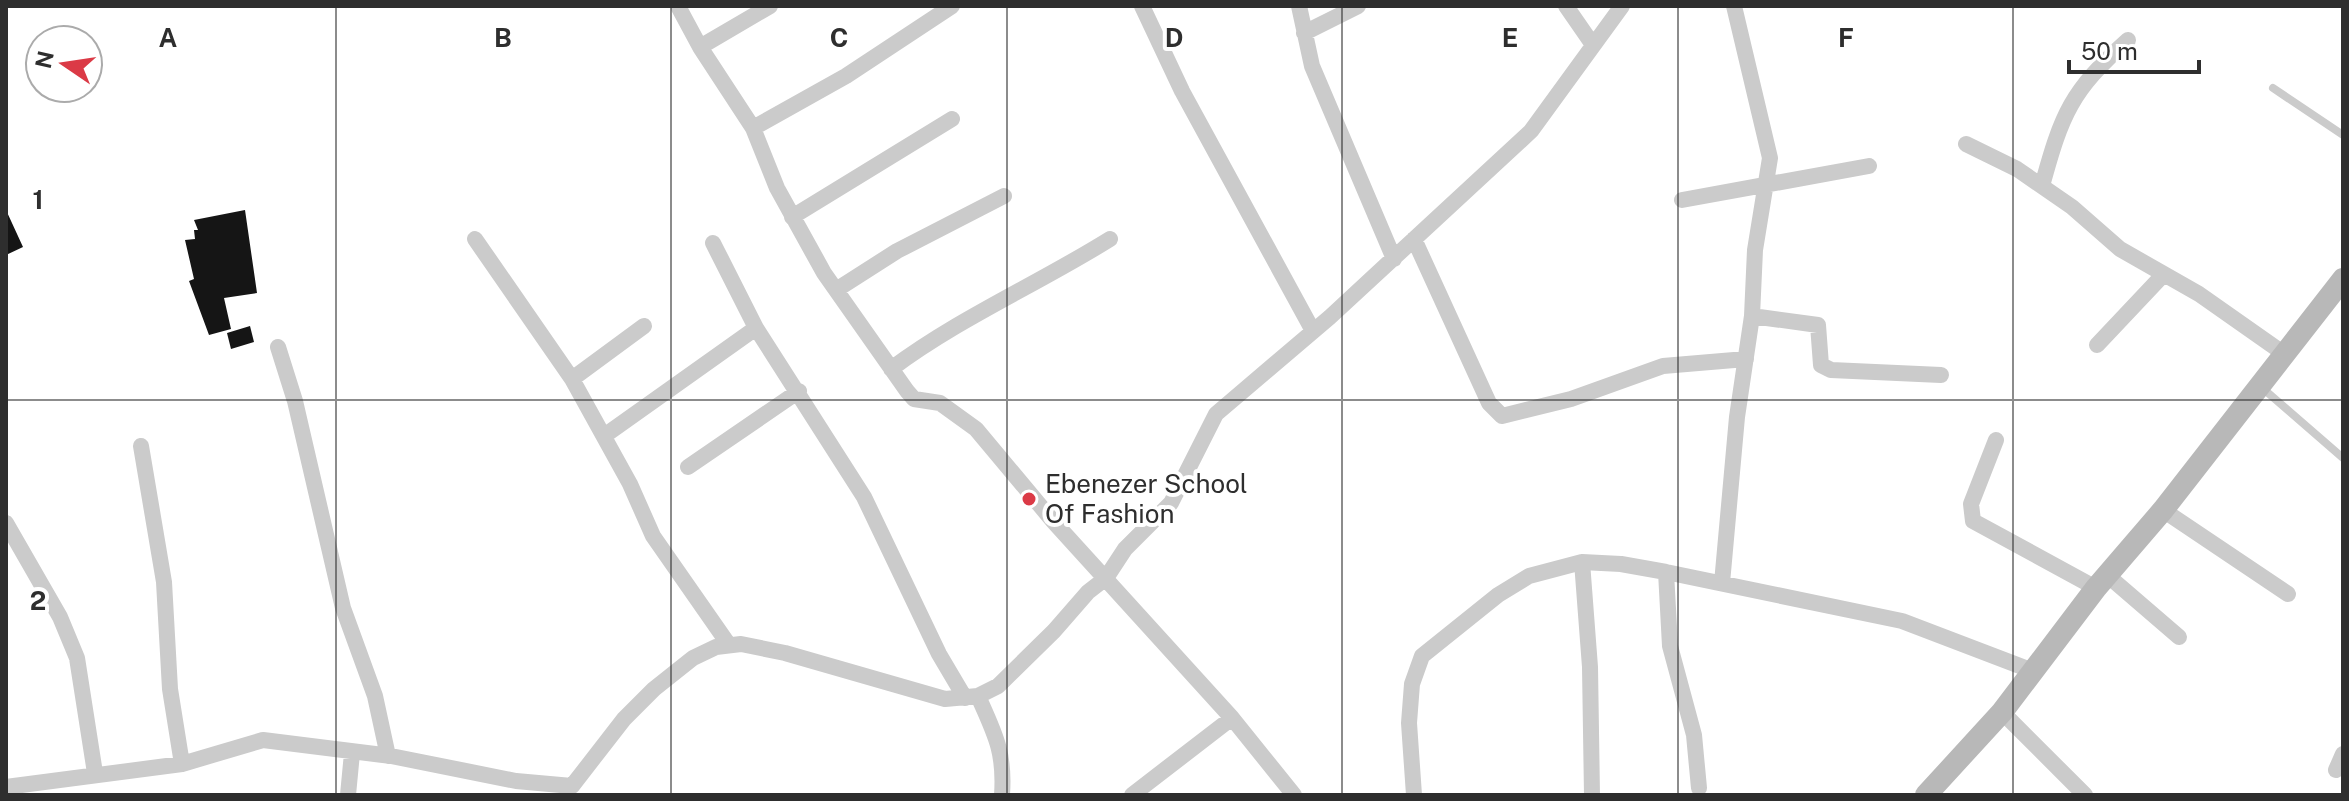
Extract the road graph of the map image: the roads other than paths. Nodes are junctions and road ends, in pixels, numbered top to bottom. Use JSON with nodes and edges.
{"nodes":[{"id":1,"x":770,"y":6,"type":"edge"},
{"id":2,"x":952,"y":6,"type":"edge"},
{"id":3,"x":1142,"y":6,"type":"edge"},
{"id":4,"x":1299,"y":6,"type":"edge"},
{"id":5,"x":1358,"y":6,"type":"edge"},
{"id":6,"x":1566,"y":6,"type":"edge"},
{"id":7,"x":1622,"y":6,"type":"edge"},
{"id":8,"x":1734,"y":6,"type":"edge"},
{"id":9,"x":679,"y":8,"type":"edge"},
{"id":10,"x":1304,"y":33,"type":"junction"},
{"id":11,"x":2128,"y":40,"type":"dead end"},
{"id":12,"x":1593,"y":45,"type":"junction"},
{"id":13,"x":700,"y":47,"type":"junction"},
{"id":14,"x":2273,"y":88,"type":"dead end"},
{"id":15,"x":952,"y":119,"type":"dead end"},
{"id":16,"x":753,"y":128,"type":"junction"},
{"id":17,"x":2343,"y":135,"type":"edge"},
{"id":18,"x":1966,"y":144,"type":"dead end"},
{"id":19,"x":1869,"y":166,"type":"dead end"},
{"id":20,"x":2042,"y":186,"type":"junction"},
{"id":21,"x":1763,"y":187,"type":"junction"},
{"id":22,"x":1004,"y":196,"type":"dead end"},
{"id":23,"x":1682,"y":200,"type":"dead end"},
{"id":24,"x":792,"y":217,"type":"junction"},
{"id":25,"x":475,"y":239,"type":"dead end"},
{"id":26,"x":1110,"y":239,"type":"dead end"},
{"id":27,"x":1414,"y":239,"type":"junction"},
{"id":28,"x":713,"y":243,"type":"dead end"},
{"id":29,"x":1394,"y":259,"type":"junction"},
{"id":30,"x":2164,"y":274,"type":"junction"},
{"id":31,"x":2343,"y":279,"type":"edge"},
{"id":32,"x":836,"y":290,"type":"junction"},
{"id":33,"x":1752,"y":316,"type":"junction"},
{"id":34,"x":644,"y":326,"type":"dead end"},
{"id":35,"x":756,"y":328,"type":"junction"},
{"id":36,"x":1313,"y":331,"type":"junction"},
{"id":37,"x":2097,"y":345,"type":"dead end"},
{"id":38,"x":278,"y":347,"type":"dead end"},
{"id":39,"x":2283,"y":353,"type":"junction"},
{"id":40,"x":1746,"y":359,"type":"junction"},
{"id":41,"x":891,"y":369,"type":"junction"},
{"id":42,"x":1941,"y":375,"type":"dead end"},
{"id":43,"x":572,"y":379,"type":"junction"},
{"id":44,"x":2259,"y":386,"type":"junction"},
{"id":45,"x":799,"y":391,"type":"junction"},
{"id":46,"x":604,"y":436,"type":"junction"},
{"id":47,"x":1996,"y":440,"type":"dead end"},
{"id":48,"x":141,"y":446,"type":"dead end"},
{"id":49,"x":2343,"y":458,"type":"edge"},
{"id":50,"x":688,"y":467,"type":"dead end"},
{"id":51,"x":2163,"y":510,"type":"junction"},
{"id":52,"x":6,"y":523,"type":"edge"},
{"id":53,"x":1582,"y":562,"type":"junction"},
{"id":54,"x":1666,"y":572,"type":"junction"},
{"id":55,"x":1106,"y":578,"type":"junction"},
{"id":56,"x":2101,"y":582,"type":"junction"},
{"id":57,"x":1722,"y":583,"type":"junction"},
{"id":58,"x":2288,"y":594,"type":"dead end"},
{"id":59,"x":2179,"y":637,"type":"dead end"},
{"id":60,"x":729,"y":645,"type":"junction"},
{"id":61,"x":2033,"y":671,"type":"junction"},
{"id":62,"x":971,"y":697,"type":"junction"},
{"id":63,"x":2002,"y":712,"type":"junction"},
{"id":64,"x":1232,"y":718,"type":"junction"},
{"id":65,"x":352,"y":753,"type":"junction"},
{"id":66,"x":2343,"y":754,"type":"edge"},
{"id":67,"x":388,"y":756,"type":"junction"},
{"id":68,"x":182,"y":764,"type":"junction"},
{"id":69,"x":2336,"y":770,"type":"dead end"},
{"id":70,"x":95,"y":773,"type":"junction"},
{"id":71,"x":6,"y":787,"type":"edge"},
{"id":72,"x":1699,"y":788,"type":"dead end"},
{"id":73,"x":553,"y":790,"type":"edge"},
{"id":74,"x":348,"y":795,"type":"edge"},
{"id":75,"x":1002,"y":795,"type":"edge"},
{"id":76,"x":1132,"y":795,"type":"edge"},
{"id":77,"x":1294,"y":795,"type":"edge"},
{"id":78,"x":1414,"y":795,"type":"edge"},
{"id":79,"x":1592,"y":795,"type":"edge"},
{"id":80,"x":1926,"y":795,"type":"edge"},
{"id":81,"x":2085,"y":795,"type":"edge"}],
"edges":[{"from":1,"to":13,"type":"street"},
{"from":2,"to":16,"type":"street"},
{"from":3,"to":36,"type":"street"},
{"from":4,"to":10,"type":"street"},
{"from":5,"to":10,"type":"street"},
{"from":6,"to":12,"type":"street"},
{"from":7,"to":12,"type":"street"},
{"from":8,"to":21,"type":"street"},
{"from":9,"to":13,"type":"street"},
{"from":10,"to":29,"type":"street"},
{"from":11,"to":20,"type":"street"},
{"from":12,"to":27,"type":"street"},
{"from":13,"to":16,"type":"street"},
{"from":14,"to":17,"type":"lane"},
{"from":15,"to":24,"type":"street"},
{"from":16,"to":24,"type":"street"},
{"from":18,"to":20,"type":"street"},
{"from":19,"to":21,"type":"street"},
{"from":20,"to":30,"type":"street"},
{"from":21,"to":23,"type":"street"},
{"from":21,"to":33,"type":"street"},
{"from":22,"to":32,"type":"street"},
{"from":24,"to":32,"type":"street"},
{"from":25,"to":43,"type":"street"},
{"from":26,"to":41,"type":"street"},
{"from":27,"to":29,"type":"street"},
{"from":27,"to":40,"type":"street"},
{"from":28,"to":35,"type":"street"},
{"from":29,"to":36,"type":"street"},
{"from":30,"to":37,"type":"street"},
{"from":30,"to":39,"type":"street"},
{"from":31,"to":39,"type":"street"},
{"from":32,"to":41,"type":"street"},
{"from":33,"to":40,"type":"street"},
{"from":33,"to":42,"type":"street"},
{"from":34,"to":43,"type":"street"},
{"from":35,"to":45,"type":"street"},
{"from":35,"to":46,"type":"street"},
{"from":36,"to":55,"type":"street"},
{"from":38,"to":67,"type":"street"},
{"from":39,"to":44,"type":"street"},
{"from":40,"to":57,"type":"street"},
{"from":41,"to":55,"type":"street"},
{"from":43,"to":46,"type":"street"},
{"from":44,"to":49,"type":"lane"},
{"from":44,"to":51,"type":"street"},
{"from":45,"to":50,"type":"street"},
{"from":45,"to":62,"type":"street"},
{"from":46,"to":60,"type":"street"},
{"from":47,"to":56,"type":"street"},
{"from":48,"to":68,"type":"street"},
{"from":51,"to":56,"type":"street"},
{"from":51,"to":58,"type":"street"},
{"from":52,"to":70,"type":"street"},
{"from":53,"to":54,"type":"street"},
{"from":53,"to":78,"type":"street"},
{"from":53,"to":79,"type":"street"},
{"from":54,"to":57,"type":"street"},
{"from":54,"to":72,"type":"street"},
{"from":55,"to":62,"type":"street"},
{"from":55,"to":64,"type":"street"},
{"from":56,"to":59,"type":"street"},
{"from":56,"to":61,"type":"street"},
{"from":57,"to":61,"type":"street"},
{"from":60,"to":62,"type":"street"},
{"from":60,"to":73,"type":"street"},
{"from":61,"to":63,"type":"street"},
{"from":62,"to":75,"type":"street"},
{"from":63,"to":80,"type":"street"},
{"from":63,"to":81,"type":"street"},
{"from":64,"to":76,"type":"street"},
{"from":64,"to":77,"type":"street"},
{"from":65,"to":67,"type":"street"},
{"from":65,"to":68,"type":"street"},
{"from":65,"to":74,"type":"street"},
{"from":66,"to":69,"type":"street"},
{"from":67,"to":73,"type":"street"},
{"from":68,"to":70,"type":"street"},
{"from":70,"to":71,"type":"street"}]}
